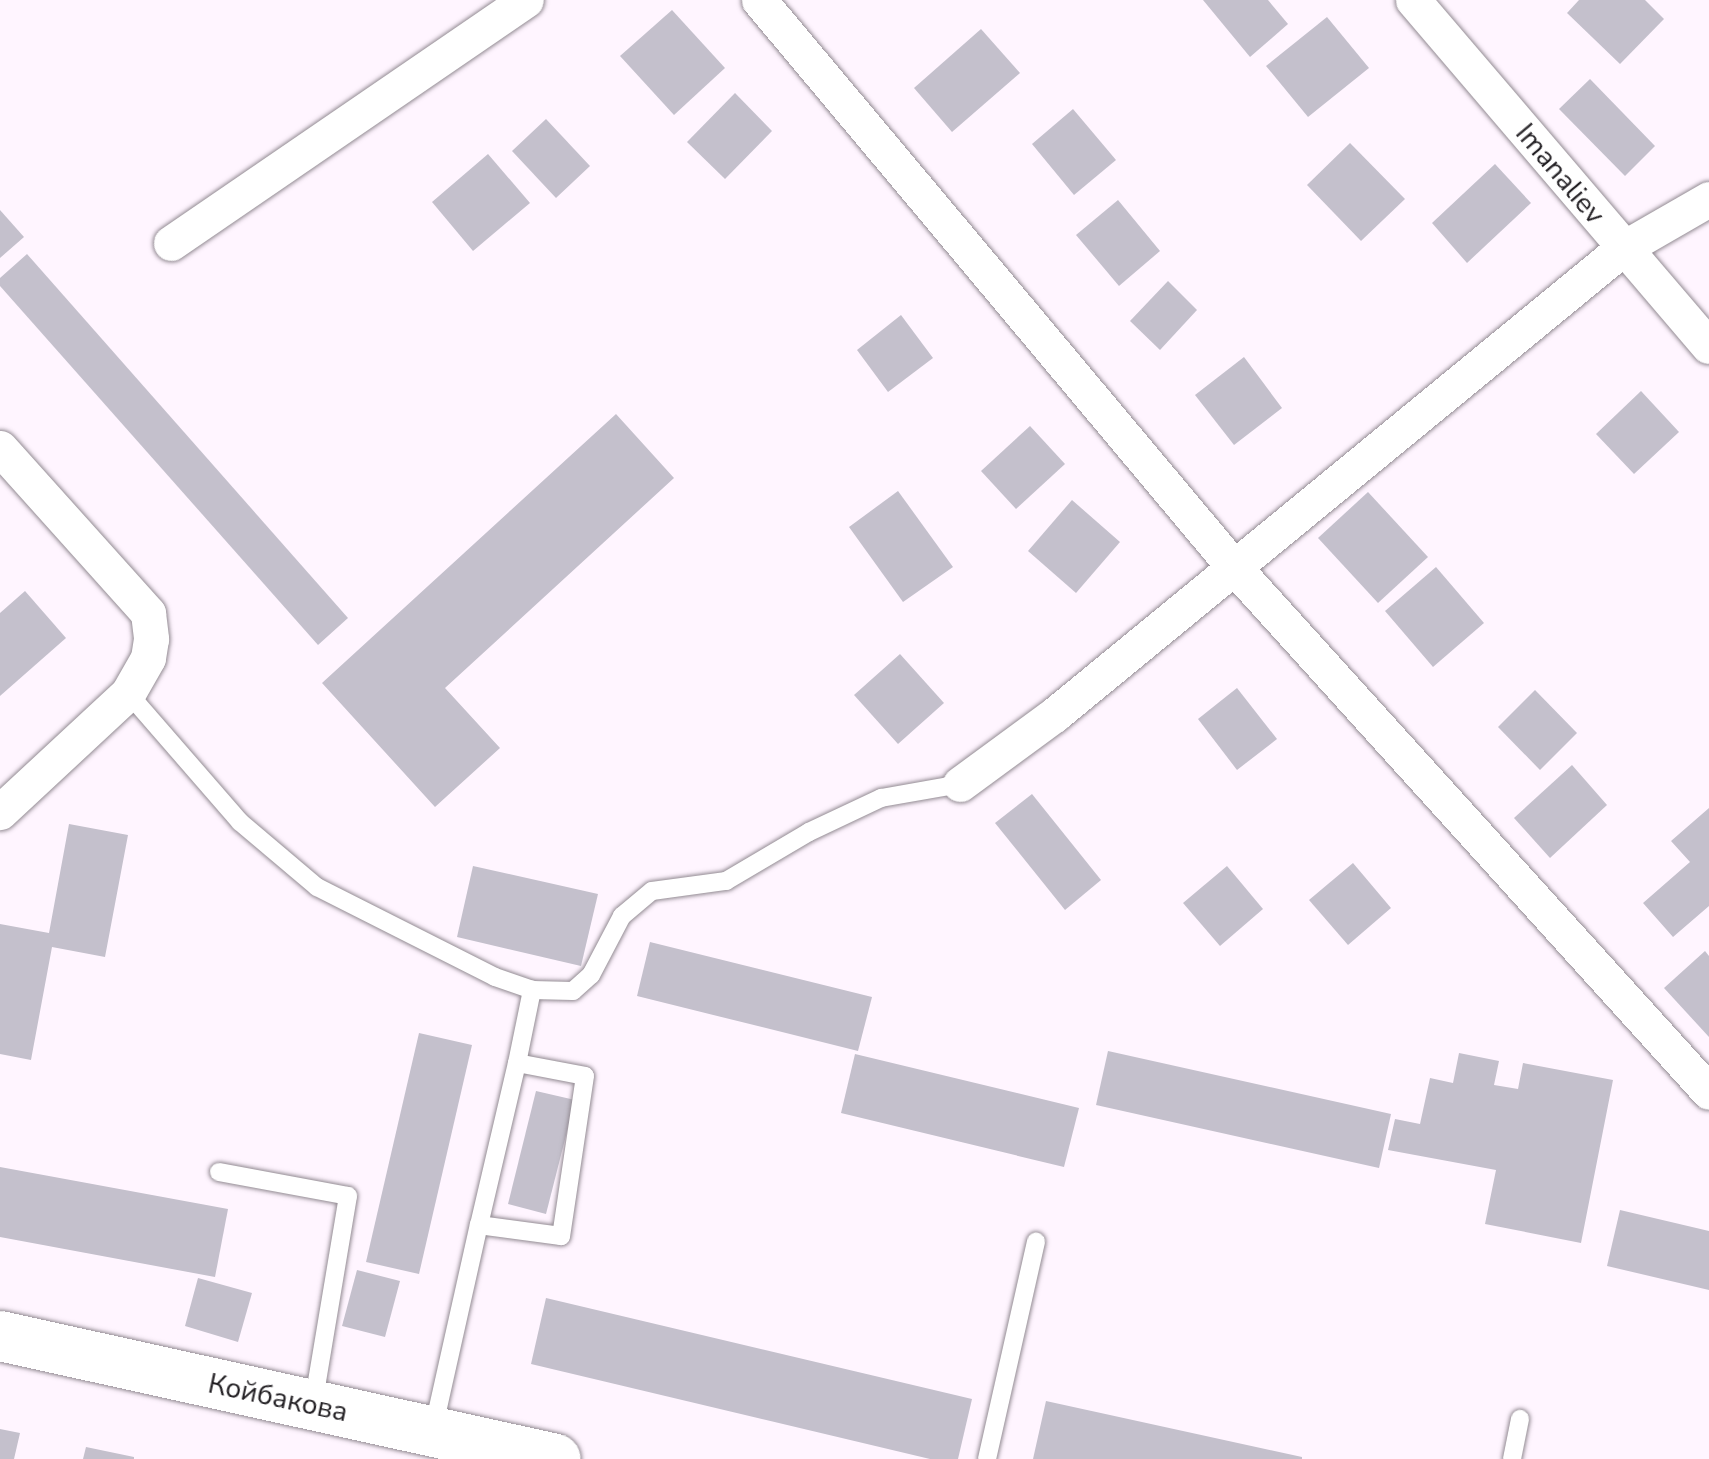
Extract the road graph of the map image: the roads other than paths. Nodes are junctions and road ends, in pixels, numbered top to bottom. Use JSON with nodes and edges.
{"nodes":[{"id":1,"x":526,"y":0,"type":"edge"},
{"id":2,"x":759,"y":0,"type":"edge"},
{"id":3,"x":1413,"y":0,"type":"edge"},
{"id":4,"x":1709,"y":199,"type":"edge"},
{"id":5,"x":171,"y":243,"type":"dead end"},
{"id":6,"x":1622,"y":249,"type":"junction"},
{"id":7,"x":1709,"y":346,"type":"edge"},
{"id":8,"x":0,"y":448,"type":"edge"},
{"id":9,"x":1233,"y":566,"type":"junction"},
{"id":10,"x":128,"y":693,"type":"junction"},
{"id":11,"x":960,"y":784,"type":"joint"},
{"id":12,"x":0,"y":812,"type":"edge"},
{"id":13,"x":532,"y":990,"type":"junction"},
{"id":14,"x":517,"y":1063,"type":"junction"},
{"id":15,"x":1709,"y":1092,"type":"edge"},
{"id":16,"x":219,"y":1172,"type":"dead end"},
{"id":17,"x":479,"y":1225,"type":"junction"},
{"id":18,"x":1036,"y":1241,"type":"dead end"},
{"id":19,"x":0,"y":1336,"type":"edge"},
{"id":20,"x":313,"y":1405,"type":"junction"},
{"id":21,"x":1520,"y":1419,"type":"dead end"},
{"id":22,"x":432,"y":1432,"type":"junction"},
{"id":23,"x":556,"y":1459,"type":"edge"},
{"id":24,"x":987,"y":1459,"type":"edge"},
{"id":25,"x":1512,"y":1459,"type":"edge"}],
"edges":[{"from":1,"to":5,"type":"street"},
{"from":2,"to":9,"type":"street"},
{"from":3,"to":6,"type":"street","name":"Imanaliev"},
{"from":4,"to":6,"type":"street"},
{"from":6,"to":7,"type":"street","name":"Imanaliev"},
{"from":6,"to":9,"type":"street"},
{"from":8,"to":10,"type":"street"},
{"from":9,"to":11,"type":"street"},
{"from":9,"to":15,"type":"street"},
{"from":10,"to":12,"type":"street"},
{"from":10,"to":13,"type":"lane"},
{"from":11,"to":13,"type":"lane"},
{"from":13,"to":14,"type":"lane"},
{"from":14,"to":17,"type":"lane"},
{"from":14,"to":17,"type":"lane"},
{"from":16,"to":20,"type":"lane"},
{"from":17,"to":22,"type":"lane"},
{"from":18,"to":24,"type":"lane"},
{"from":19,"to":20,"type":"street","name":"Койбакова"},
{"from":20,"to":22,"type":"street","name":"Койбакова"},
{"from":21,"to":25,"type":"lane"},
{"from":22,"to":23,"type":"street","name":"Койбакова"}]}
